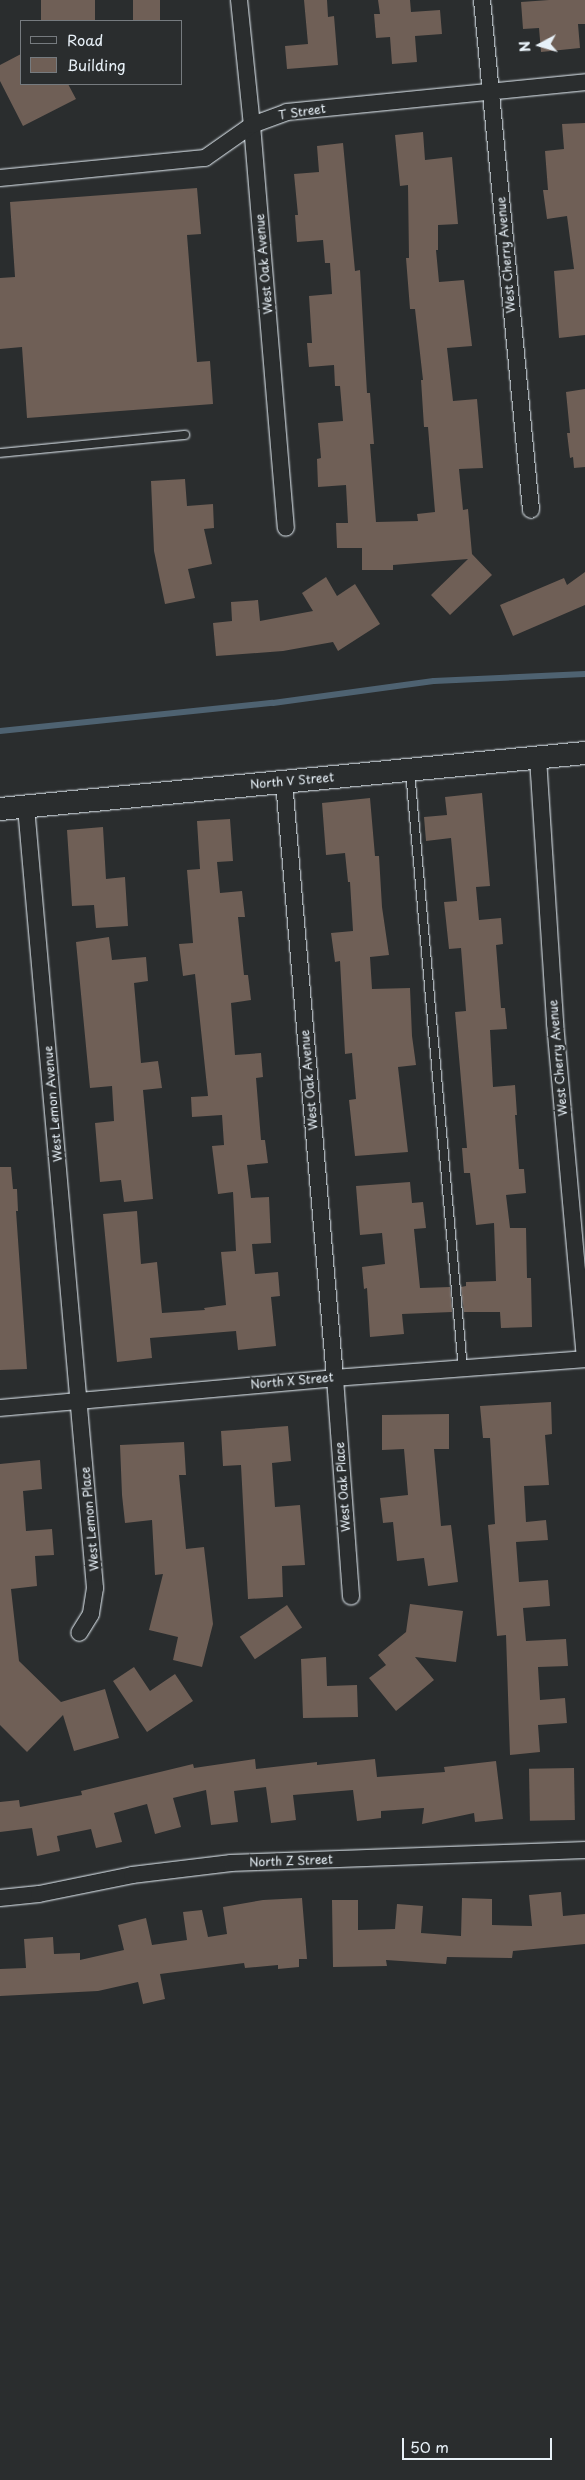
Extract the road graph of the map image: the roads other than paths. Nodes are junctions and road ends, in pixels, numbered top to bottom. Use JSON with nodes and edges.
{"nodes":[{"id":1,"x":239,"y":0,"type":"edge"},
{"id":2,"x":482,"y":0,"type":"edge"},
{"id":3,"x":585,"y":82,"type":"edge"},
{"id":4,"x":491,"y":91,"type":"junction"},
{"id":5,"x":252,"y":125,"type":"junction"},
{"id":6,"x":0,"y":178,"type":"edge"},
{"id":7,"x":185,"y":435,"type":"dead end"},
{"id":8,"x":0,"y":453,"type":"edge"},
{"id":9,"x":531,"y":510,"type":"dead end"},
{"id":10,"x":286,"y":528,"type":"dead end"},
{"id":11,"x":585,"y":753,"type":"edge"},
{"id":12,"x":538,"y":758,"type":"junction"},
{"id":13,"x":410,"y":770,"type":"junction"},
{"id":14,"x":284,"y":782,"type":"junction"},
{"id":15,"x":26,"y":806,"type":"junction"},
{"id":16,"x":0,"y":809,"type":"edge"},
{"id":17,"x":585,"y":1358,"type":"edge"},
{"id":18,"x":463,"y":1369,"type":"junction"},
{"id":19,"x":335,"y":1378,"type":"junction"},
{"id":20,"x":80,"y":1401,"type":"junction"},
{"id":21,"x":0,"y":1408,"type":"edge"},
{"id":22,"x":351,"y":1596,"type":"dead end"},
{"id":23,"x":79,"y":1633,"type":"dead end"},
{"id":24,"x":585,"y":1850,"type":"edge"},
{"id":25,"x":0,"y":1898,"type":"edge"}],
"edges":[{"from":1,"to":5,"type":"street","name":"West Oak Avenue"},
{"from":2,"to":4,"type":"street","name":"West Cherry Avenue"},
{"from":3,"to":4,"type":"street","name":"T Street"},
{"from":4,"to":5,"type":"street","name":"T Street"},
{"from":4,"to":9,"type":"street","name":"West Cherry Avenue"},
{"from":5,"to":6,"type":"street","name":"T Street"},
{"from":5,"to":10,"type":"street","name":"West Oak Avenue"},
{"from":7,"to":8,"type":"lane"},
{"from":11,"to":12,"type":"street","name":"North V Street"},
{"from":12,"to":13,"type":"street","name":"North V Street"},
{"from":12,"to":17,"type":"street","name":"West Cherry Avenue"},
{"from":13,"to":14,"type":"street","name":"North V Street"},
{"from":13,"to":18,"type":"lane"},
{"from":14,"to":15,"type":"street","name":"North V Street"},
{"from":14,"to":19,"type":"street","name":"West Oak Avenue"},
{"from":15,"to":16,"type":"street","name":"North V Street"},
{"from":15,"to":20,"type":"street","name":"West Lemon Avenue"},
{"from":17,"to":18,"type":"street","name":"North X Street"},
{"from":18,"to":19,"type":"street","name":"North X Street"},
{"from":19,"to":20,"type":"street","name":"North X Street"},
{"from":19,"to":22,"type":"street","name":"West Oak Place"},
{"from":20,"to":21,"type":"street","name":"North X Street"},
{"from":20,"to":23,"type":"street","name":"West Lemon Place"},
{"from":24,"to":25,"type":"street","name":"North Z Street"}]}
